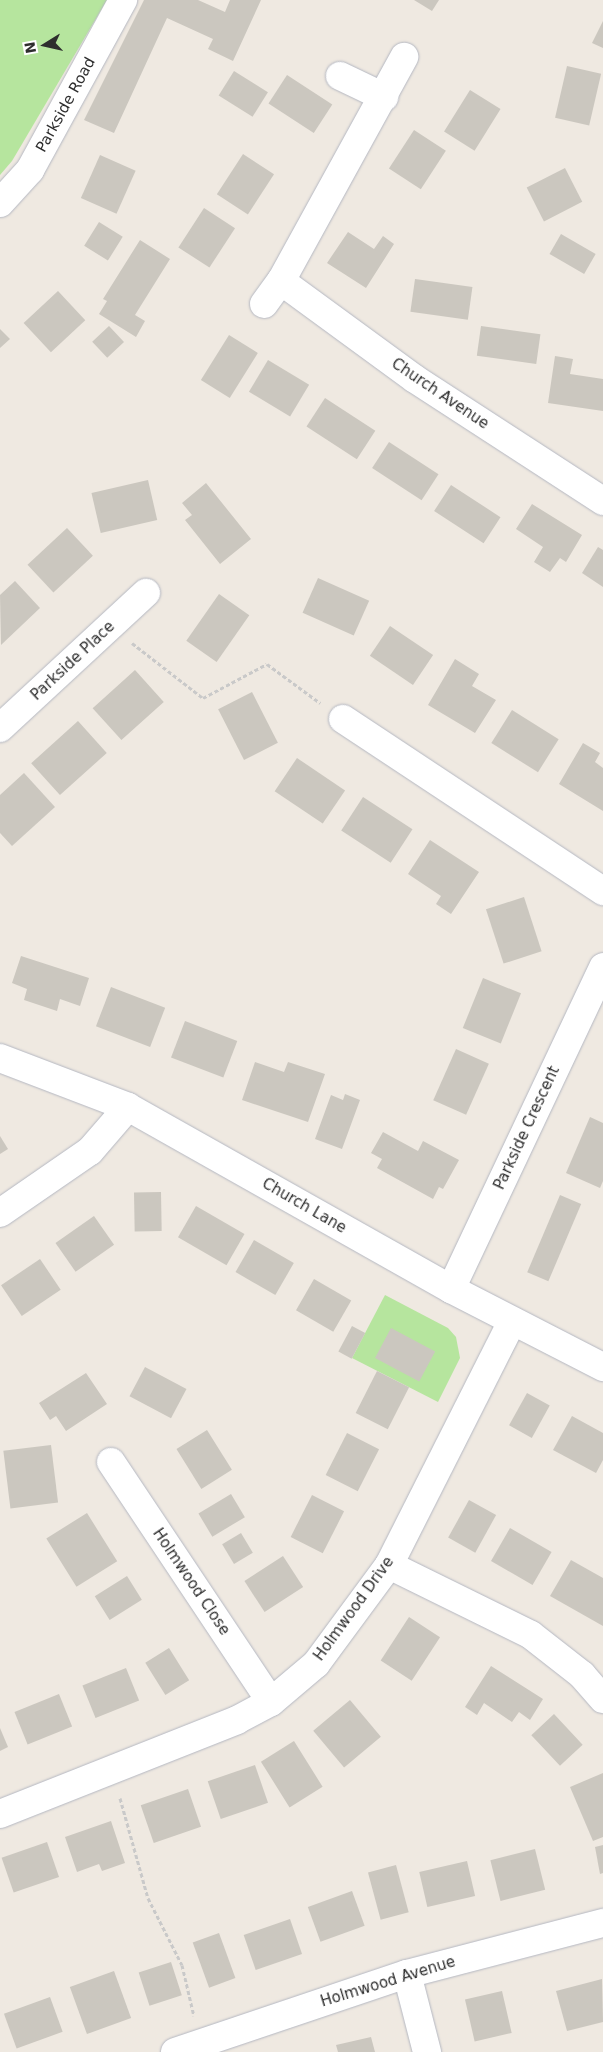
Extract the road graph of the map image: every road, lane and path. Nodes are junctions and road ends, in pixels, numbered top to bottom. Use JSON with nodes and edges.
{"nodes":[{"id":1,"x":123,"y":0,"type":"edge"},
{"id":2,"x":404,"y":58,"type":"dead end"},
{"id":3,"x":340,"y":76,"type":"dead end"},
{"id":4,"x":384,"y":97,"type":"junction"},
{"id":5,"x":0,"y":203,"type":"edge"},
{"id":6,"x":281,"y":281,"type":"junction"},
{"id":7,"x":264,"y":304,"type":"dead end"},
{"id":8,"x":603,"y":501,"type":"edge"},
{"id":9,"x":146,"y":594,"type":"dead end"},
{"id":10,"x":110,"y":626,"type":"junction"},
{"id":11,"x":343,"y":719,"type":"joint"},
{"id":12,"x":0,"y":728,"type":"edge"},
{"id":13,"x":603,"y":891,"type":"edge"},
{"id":14,"x":603,"y":968,"type":"edge"},
{"id":15,"x":0,"y":1058,"type":"edge"},
{"id":16,"x":128,"y":1107,"type":"junction"},
{"id":17,"x":0,"y":1213,"type":"edge"},
{"id":18,"x":451,"y":1289,"type":"junction"},
{"id":19,"x":512,"y":1322,"type":"junction"},
{"id":20,"x":603,"y":1367,"type":"edge"},
{"id":21,"x":111,"y":1462,"type":"dead end"},
{"id":22,"x":389,"y":1565,"type":"junction"},
{"id":23,"x":603,"y":1699,"type":"edge"},
{"id":24,"x":271,"y":1702,"type":"junction"},
{"id":25,"x":113,"y":1771,"type":"junction"},
{"id":26,"x":0,"y":1814,"type":"edge"},
{"id":27,"x":603,"y":1923,"type":"edge"},
{"id":28,"x":407,"y":1974,"type":"junction"},
{"id":29,"x":201,"y":2043,"type":"junction"},
{"id":30,"x":175,"y":2052,"type":"edge"},
{"id":31,"x":427,"y":2052,"type":"edge"}],
"edges":[{"from":1,"to":5,"type":"street","name":"Parkside Road"},
{"from":2,"to":4,"type":"street"},
{"from":3,"to":4,"type":"street"},
{"from":4,"to":6,"type":"street"},
{"from":6,"to":7,"type":"street"},
{"from":6,"to":8,"type":"street","name":"Church Avenue"},
{"from":9,"to":10,"type":"street","name":"Parkside Place"},
{"from":10,"to":11,"type":"path"},
{"from":10,"to":12,"type":"street","name":"Parkside Place"},
{"from":11,"to":13,"type":"street"},
{"from":14,"to":18,"type":"street","name":"Parkside Crescent"},
{"from":15,"to":16,"type":"street","name":"Church Lane"},
{"from":16,"to":17,"type":"street"},
{"from":16,"to":18,"type":"street","name":"Church Lane"},
{"from":18,"to":19,"type":"street","name":"Church Lane"},
{"from":19,"to":20,"type":"street","name":"Church Lane"},
{"from":19,"to":22,"type":"street","name":"Holmwood Drive"},
{"from":21,"to":24,"type":"street","name":"Holmwood Close"},
{"from":22,"to":23,"type":"street"},
{"from":22,"to":24,"type":"street","name":"Holmwood Drive"},
{"from":24,"to":25,"type":"street","name":"Holmwood Drive"},
{"from":25,"to":26,"type":"street","name":"Holmwood Drive"},
{"from":25,"to":29,"type":"path"},
{"from":27,"to":28,"type":"street","name":"Holmwood Avenue"},
{"from":28,"to":29,"type":"street","name":"Holmwood Avenue"},
{"from":28,"to":31,"type":"street"},
{"from":29,"to":30,"type":"street","name":"Holmwood Avenue"}]}
